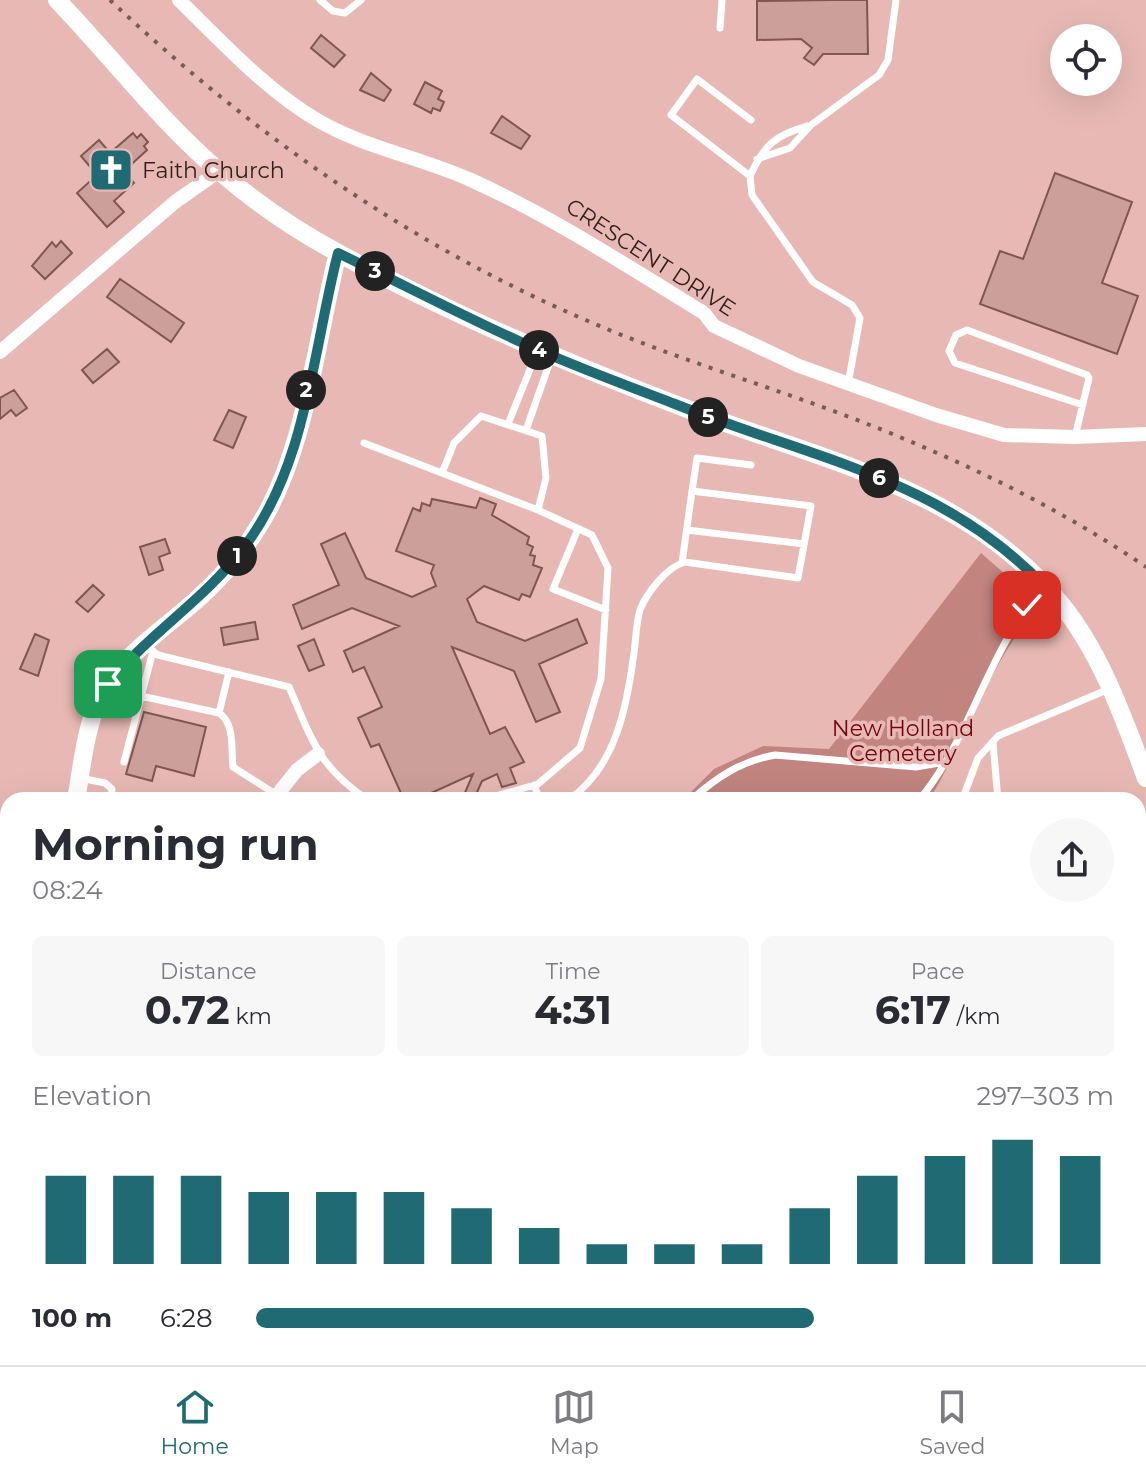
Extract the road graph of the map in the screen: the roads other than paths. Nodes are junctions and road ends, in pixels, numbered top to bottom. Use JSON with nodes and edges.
{"nodes":[{"id":1,"x":57,"y":0,"type":"edge"},
{"id":2,"x":179,"y":0,"type":"edge"},
{"id":3,"x":320,"y":0,"type":"edge"},
{"id":4,"x":361,"y":0,"type":"edge"},
{"id":5,"x":722,"y":0,"type":"edge"},
{"id":6,"x":896,"y":0,"type":"edge"},
{"id":7,"x":720,"y":28,"type":"dead end"},
{"id":8,"x":751,"y":120,"type":"dead end"},
{"id":9,"x":811,"y":125,"type":"junction"},
{"id":10,"x":757,"y":159,"type":"junction"},
{"id":11,"x":219,"y":171,"type":"junction"},
{"id":12,"x":750,"y":176,"type":"junction"},
{"id":13,"x":338,"y":253,"type":"junction"},
{"id":14,"x":0,"y":352,"type":"edge"},
{"id":15,"x":545,"y":353,"type":"junction"},
{"id":16,"x":848,"y":384,"type":"junction"},
{"id":17,"x":1083,"y":405,"type":"junction"},
{"id":18,"x":508,"y":424,"type":"junction"},
{"id":19,"x":526,"y":430,"type":"junction"},
{"id":20,"x":1146,"y":434,"type":"edge"},
{"id":21,"x":1075,"y":437,"type":"junction"},
{"id":22,"x":364,"y":443,"type":"dead end"},
{"id":23,"x":751,"y":465,"type":"dead end"},
{"id":24,"x":442,"y":473,"type":"junction"},
{"id":25,"x":692,"y":491,"type":"junction"},
{"id":26,"x":538,"y":510,"type":"junction"},
{"id":27,"x":578,"y":529,"type":"junction"},
{"id":28,"x":687,"y":530,"type":"junction"},
{"id":29,"x":804,"y":544,"type":"junction"},
{"id":30,"x":682,"y":563,"type":"junction"},
{"id":31,"x":1045,"y":587,"type":"junction"},
{"id":32,"x":606,"y":610,"type":"junction"},
{"id":33,"x":148,"y":648,"type":"junction"},
{"id":34,"x":229,"y":672,"type":"junction"},
{"id":35,"x":1109,"y":689,"type":"junction"},
{"id":36,"x":141,"y":696,"type":"junction"},
{"id":37,"x":219,"y":713,"type":"junction"},
{"id":38,"x":993,"y":743,"type":"junction"},
{"id":39,"x":318,"y":754,"type":"junction"},
{"id":40,"x":124,"y":762,"type":"dead end"},
{"id":41,"x":945,"y":762,"type":"junction"},
{"id":42,"x":80,"y":778,"type":"junction"},
{"id":43,"x":1146,"y":778,"type":"edge"},
{"id":44,"x":534,"y":785,"type":"junction"},
{"id":45,"x":77,"y":792,"type":"edge"},
{"id":46,"x":112,"y":792,"type":"edge"},
{"id":47,"x":268,"y":792,"type":"edge"},
{"id":48,"x":279,"y":792,"type":"edge"},
{"id":49,"x":355,"y":792,"type":"edge"},
{"id":50,"x":510,"y":792,"type":"edge"},
{"id":51,"x":537,"y":792,"type":"edge"},
{"id":52,"x":580,"y":792,"type":"edge"},
{"id":53,"x":701,"y":792,"type":"edge"},
{"id":54,"x":924,"y":792,"type":"edge"},
{"id":55,"x":965,"y":792,"type":"edge"},
{"id":56,"x":997,"y":792,"type":"edge"}],
"edges":[{"from":1,"to":11,"type":"street"},
{"from":2,"to":16,"type":"street","name":"CRESCENT DRIVE"},
{"from":3,"to":4,"type":"lane"},
{"from":5,"to":7,"type":"lane"},
{"from":6,"to":9,"type":"lane"},
{"from":8,"to":12,"type":"lane"},
{"from":9,"to":10,"type":"lane"},
{"from":9,"to":10,"type":"lane"},
{"from":10,"to":12,"type":"lane"},
{"from":11,"to":13,"type":"street"},
{"from":11,"to":14,"type":"street"},
{"from":12,"to":16,"type":"lane"},
{"from":13,"to":15,"type":"street"},
{"from":13,"to":33,"type":"street"},
{"from":15,"to":18,"type":"lane"},
{"from":15,"to":19,"type":"lane"},
{"from":15,"to":31,"type":"street"},
{"from":16,"to":21,"type":"street","name":"CRESCENT DRIVE"},
{"from":17,"to":17,"type":"lane"},
{"from":17,"to":21,"type":"lane"},
{"from":18,"to":19,"type":"lane"},
{"from":18,"to":24,"type":"lane"},
{"from":19,"to":26,"type":"lane"},
{"from":20,"to":21,"type":"street","name":"CRESCENT DRIVE"},
{"from":22,"to":24,"type":"lane"},
{"from":23,"to":25,"type":"lane"},
{"from":24,"to":26,"type":"lane"},
{"from":25,"to":28,"type":"lane"},
{"from":25,"to":29,"type":"lane"},
{"from":26,"to":27,"type":"lane"},
{"from":27,"to":32,"type":"lane"},
{"from":27,"to":32,"type":"lane"},
{"from":28,"to":29,"type":"lane"},
{"from":28,"to":30,"type":"lane"},
{"from":29,"to":30,"type":"lane"},
{"from":30,"to":52,"type":"lane"},
{"from":31,"to":35,"type":"street"},
{"from":31,"to":41,"type":"lane"},
{"from":32,"to":44,"type":"lane"},
{"from":33,"to":34,"type":"lane"},
{"from":33,"to":36,"type":"lane"},
{"from":33,"to":42,"type":"street"},
{"from":34,"to":37,"type":"lane"},
{"from":34,"to":39,"type":"lane"},
{"from":35,"to":38,"type":"lane"},
{"from":35,"to":43,"type":"street"},
{"from":36,"to":37,"type":"lane"},
{"from":36,"to":40,"type":"lane"},
{"from":37,"to":47,"type":"lane"},
{"from":38,"to":55,"type":"lane"},
{"from":38,"to":56,"type":"lane"},
{"from":39,"to":48,"type":"street"},
{"from":39,"to":49,"type":"lane"},
{"from":41,"to":53,"type":"lane"},
{"from":41,"to":54,"type":"lane"},
{"from":42,"to":45,"type":"street"},
{"from":42,"to":46,"type":"lane"},
{"from":44,"to":50,"type":"lane"},
{"from":44,"to":51,"type":"lane"}]}
